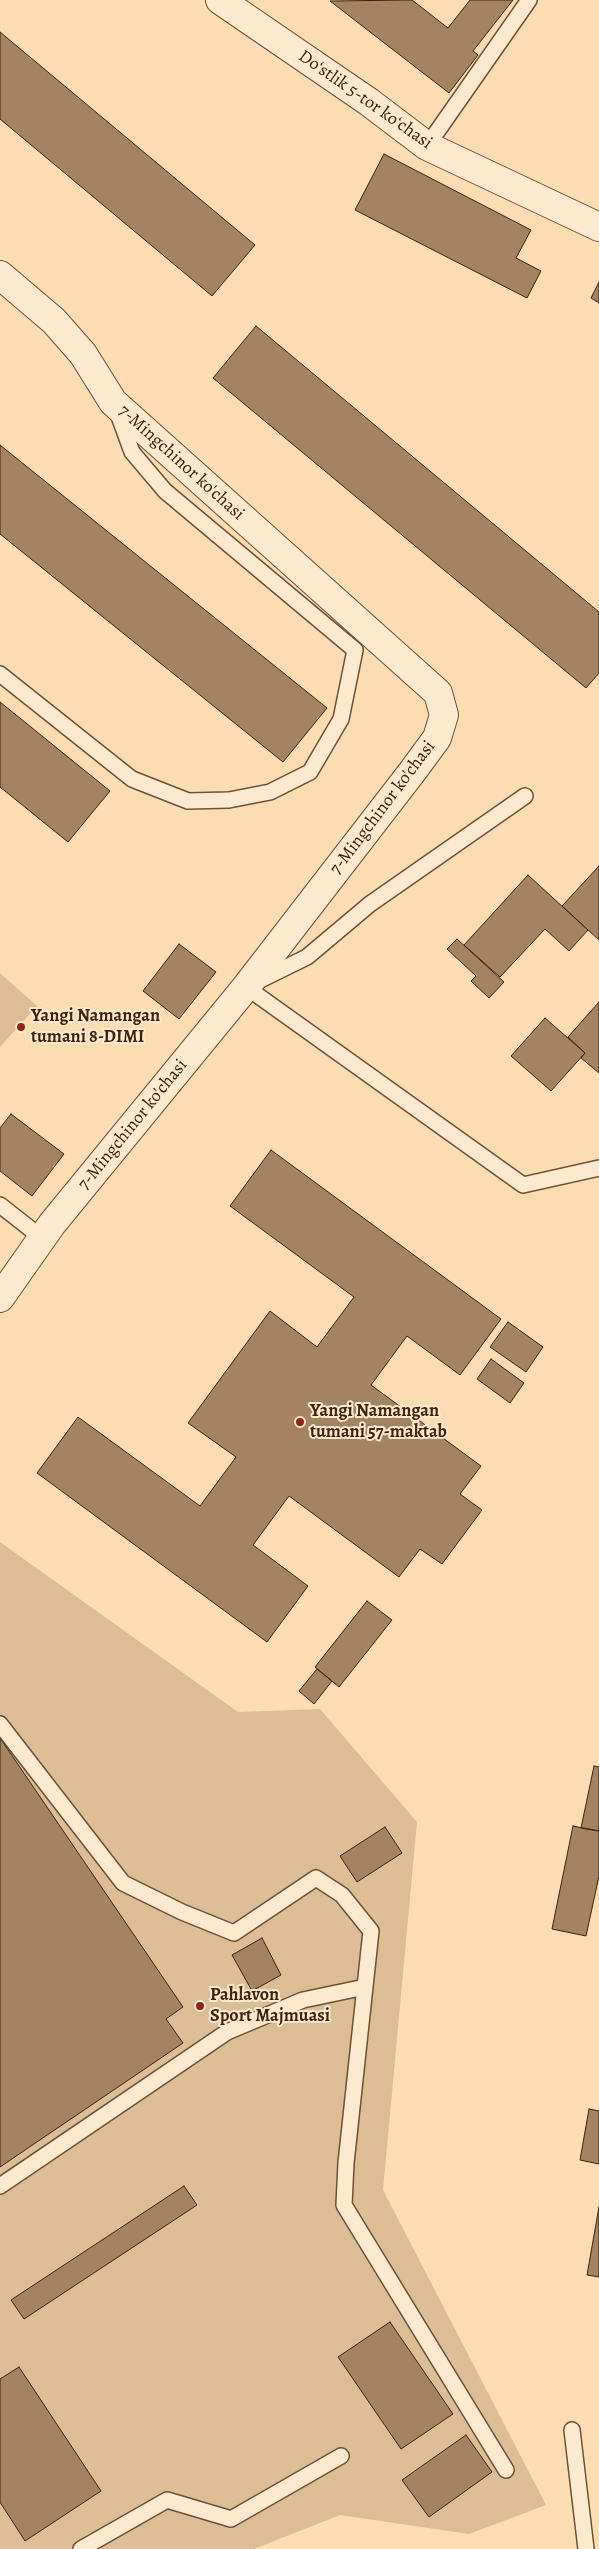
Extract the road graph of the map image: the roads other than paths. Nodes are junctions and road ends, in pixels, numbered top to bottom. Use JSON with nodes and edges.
{"nodes":[{"id":1,"x":220,"y":0,"type":"edge"},
{"id":2,"x":529,"y":0,"type":"edge"},
{"id":3,"x":427,"y":146,"type":"junction"},
{"id":4,"x":599,"y":226,"type":"edge"},
{"id":5,"x":2,"y":280,"type":"edge"},
{"id":6,"x":113,"y":402,"type":"junction"},
{"id":7,"x":0,"y":674,"type":"edge"},
{"id":8,"x":525,"y":796,"type":"dead end"},
{"id":9,"x":246,"y":987,"type":"junction"},
{"id":10,"x":599,"y":1168,"type":"edge"},
{"id":11,"x":0,"y":1205,"type":"edge"},
{"id":12,"x":42,"y":1238,"type":"junction"},
{"id":13,"x":0,"y":1298,"type":"edge"},
{"id":14,"x":0,"y":1724,"type":"edge"},
{"id":15,"x":364,"y":1987,"type":"junction"},
{"id":16,"x":0,"y":2186,"type":"edge"},
{"id":17,"x":572,"y":2430,"type":"dead end"},
{"id":18,"x":341,"y":2456,"type":"dead end"},
{"id":19,"x":506,"y":2470,"type":"dead end"},
{"id":20,"x":81,"y":2549,"type":"edge"},
{"id":21,"x":586,"y":2549,"type":"edge"}],
"edges":[{"from":1,"to":3,"type":"street","name":"Doʻstlik 5-tor koʻchasi"},
{"from":2,"to":3,"type":"lane"},
{"from":3,"to":4,"type":"street","name":"Doʻstlik 5-tor koʻchasi"},
{"from":5,"to":6,"type":"street","name":"7-Mingchinor ko'chasi"},
{"from":6,"to":7,"type":"lane"},
{"from":6,"to":9,"type":"street","name":"7-Mingchinor ko'chasi"},
{"from":8,"to":9,"type":"lane"},
{"from":9,"to":10,"type":"lane"},
{"from":9,"to":12,"type":"street","name":"7-Mingchinor ko'chasi"},
{"from":11,"to":12,"type":"lane"},
{"from":12,"to":13,"type":"street","name":"7-Mingchinor ko'chasi"},
{"from":14,"to":15,"type":"lane"},
{"from":15,"to":16,"type":"lane"},
{"from":15,"to":19,"type":"lane"},
{"from":17,"to":21,"type":"lane"},
{"from":18,"to":20,"type":"lane"}]}
